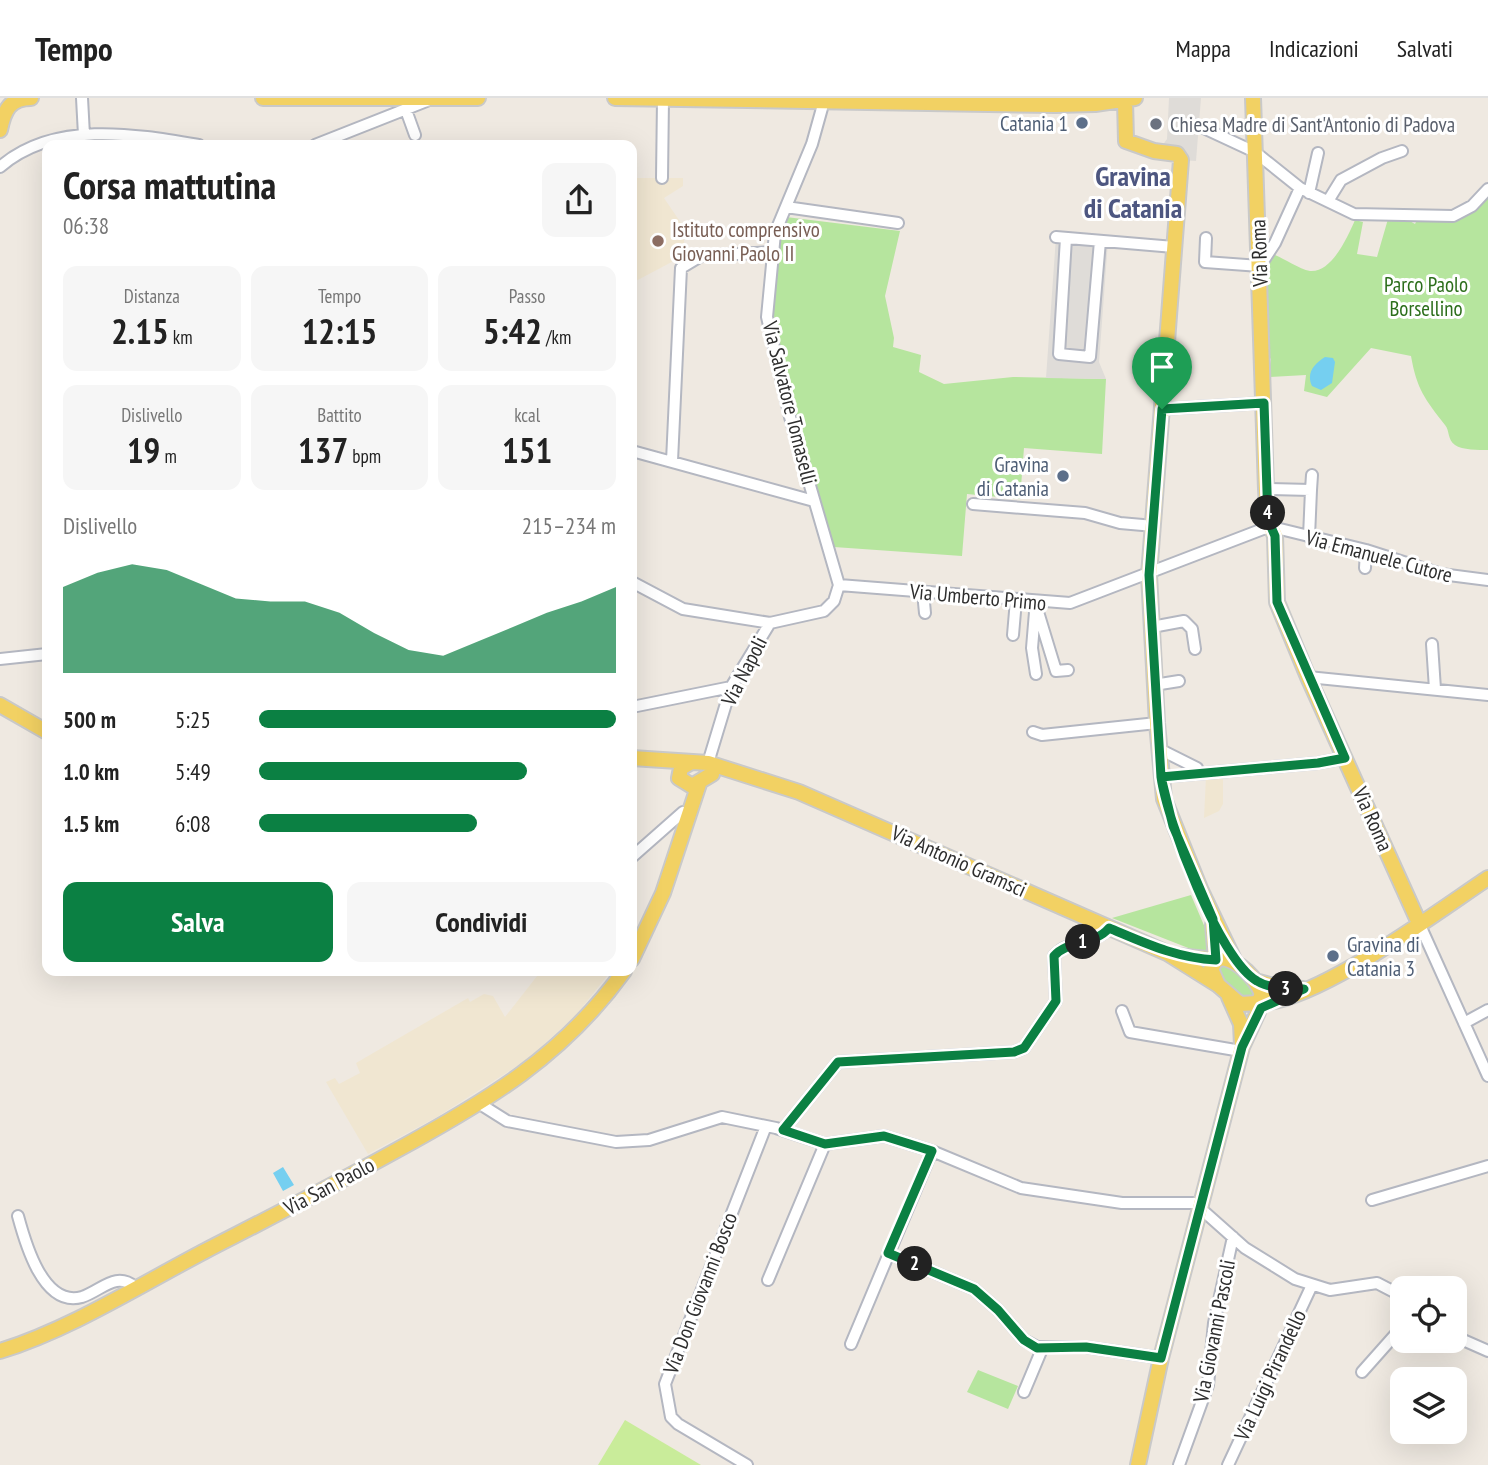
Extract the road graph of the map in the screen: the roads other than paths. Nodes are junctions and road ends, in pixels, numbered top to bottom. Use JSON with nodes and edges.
{"nodes":[{"id":1,"x":4,"y":98,"type":"edge"},
{"id":2,"x":18,"y":98,"type":"edge"},
{"id":3,"x":31,"y":98,"type":"edge"},
{"id":4,"x":82,"y":98,"type":"edge"},
{"id":5,"x":264,"y":98,"type":"edge"},
{"id":6,"x":460,"y":98,"type":"edge"},
{"id":7,"x":478,"y":98,"type":"edge"},
{"id":8,"x":615,"y":98,"type":"edge"},
{"id":9,"x":1253,"y":98,"type":"edge"},
{"id":10,"x":709,"y":99,"type":"edge"},
{"id":11,"x":1130,"y":99,"type":"edge"},
{"id":12,"x":429,"y":100,"type":"junction"},
{"id":13,"x":663,"y":100,"type":"edge"},
{"id":14,"x":833,"y":100,"type":"edge"},
{"id":15,"x":1021,"y":101,"type":"edge"},
{"id":16,"x":1055,"y":102,"type":"edge"},
{"id":17,"x":0,"y":107,"type":"edge"},
{"id":18,"x":406,"y":110,"type":"junction"},
{"id":19,"x":1197,"y":125,"type":"dead end"},
{"id":20,"x":0,"y":130,"type":"edge"},
{"id":21,"x":84,"y":135,"type":"junction"},
{"id":22,"x":415,"y":135,"type":"dead end"},
{"id":23,"x":63,"y":140,"type":"edge"},
{"id":24,"x":168,"y":140,"type":"edge"},
{"id":25,"x":328,"y":140,"type":"edge"},
{"id":26,"x":42,"y":145,"type":"edge"},
{"id":27,"x":1255,"y":152,"type":"junction"},
{"id":28,"x":1402,"y":152,"type":"dead end"},
{"id":29,"x":1318,"y":153,"type":"dead end"},
{"id":30,"x":0,"y":167,"type":"edge"},
{"id":31,"x":662,"y":178,"type":"dead end"},
{"id":32,"x":1488,"y":189,"type":"edge"},
{"id":33,"x":1305,"y":190,"type":"junction"},
{"id":34,"x":1328,"y":201,"type":"junction"},
{"id":35,"x":786,"y":207,"type":"junction"},
{"id":36,"x":898,"y":223,"type":"dead end"},
{"id":37,"x":1206,"y":238,"type":"dead end"},
{"id":38,"x":1100,"y":241,"type":"junction"},
{"id":39,"x":1174,"y":247,"type":"junction"},
{"id":40,"x":772,"y":252,"type":"junction"},
{"id":41,"x":1262,"y":257,"type":"junction"},
{"id":42,"x":1264,"y":403,"type":"junction"},
{"id":43,"x":1162,"y":409,"type":"junction"},
{"id":44,"x":637,"y":451,"type":"edge"},
{"id":45,"x":672,"y":461,"type":"junction"},
{"id":46,"x":1312,"y":475,"type":"dead end"},
{"id":47,"x":1266,"y":489,"type":"junction"},
{"id":48,"x":1311,"y":490,"type":"junction"},
{"id":49,"x":814,"y":502,"type":"junction"},
{"id":50,"x":973,"y":504,"type":"dead end"},
{"id":51,"x":1154,"y":526,"type":"junction"},
{"id":52,"x":1272,"y":528,"type":"junction"},
{"id":53,"x":1309,"y":537,"type":"junction"},
{"id":54,"x":1366,"y":550,"type":"junction"},
{"id":55,"x":1365,"y":568,"type":"dead end"},
{"id":56,"x":1149,"y":575,"type":"junction"},
{"id":57,"x":1488,"y":580,"type":"edge"},
{"id":58,"x":637,"y":585,"type":"edge"},
{"id":59,"x":839,"y":585,"type":"junction"},
{"id":60,"x":923,"y":592,"type":"junction"},
{"id":61,"x":1016,"y":600,"type":"junction"},
{"id":62,"x":1035,"y":602,"type":"junction"},
{"id":63,"x":925,"y":613,"type":"dead end"},
{"id":64,"x":769,"y":623,"type":"junction"},
{"id":65,"x":1152,"y":627,"type":"junction"},
{"id":66,"x":1013,"y":635,"type":"dead end"},
{"id":67,"x":1433,"y":644,"type":"dead end"},
{"id":68,"x":1195,"y":649,"type":"dead end"},
{"id":69,"x":42,"y":655,"type":"edge"},
{"id":70,"x":0,"y":659,"type":"edge"},
{"id":71,"x":1068,"y":670,"type":"dead end"},
{"id":72,"x":1036,"y":674,"type":"dead end"},
{"id":73,"x":1308,"y":677,"type":"junction"},
{"id":74,"x":1180,"y":681,"type":"dead end"},
{"id":75,"x":1154,"y":685,"type":"junction"},
{"id":76,"x":731,"y":687,"type":"junction"},
{"id":77,"x":1435,"y":689,"type":"junction"},
{"id":78,"x":1488,"y":695,"type":"edge"},
{"id":79,"x":0,"y":705,"type":"edge"},
{"id":80,"x":637,"y":706,"type":"edge"},
{"id":81,"x":1157,"y":723,"type":"junction"},
{"id":82,"x":42,"y":729,"type":"edge"},
{"id":83,"x":1033,"y":732,"type":"dead end"},
{"id":84,"x":1159,"y":749,"type":"junction"},
{"id":85,"x":637,"y":758,"type":"edge"},
{"id":86,"x":1345,"y":758,"type":"junction"},
{"id":87,"x":637,"y":759,"type":"edge"},
{"id":88,"x":690,"y":763,"type":"junction"},
{"id":89,"x":707,"y":771,"type":"junction"},
{"id":90,"x":1197,"y":774,"type":"junction"},
{"id":91,"x":1161,"y":777,"type":"junction"},
{"id":92,"x":680,"y":780,"type":"junction"},
{"id":93,"x":683,"y":811,"type":"junction"},
{"id":94,"x":682,"y":829,"type":"junction"},
{"id":95,"x":637,"y":852,"type":"edge"},
{"id":96,"x":1488,"y":878,"type":"edge"},
{"id":97,"x":1213,"y":919,"type":"junction"},
{"id":98,"x":1419,"y":923,"type":"junction"},
{"id":99,"x":1109,"y":928,"type":"junction"},
{"id":100,"x":637,"y":948,"type":"edge"},
{"id":101,"x":1167,"y":953,"type":"junction"},
{"id":102,"x":1216,"y":960,"type":"junction"},
{"id":103,"x":1235,"y":962,"type":"junction"},
{"id":104,"x":620,"y":976,"type":"edge"},
{"id":105,"x":1255,"y":981,"type":"junction"},
{"id":106,"x":1218,"y":985,"type":"junction"},
{"id":107,"x":1304,"y":989,"type":"junction"},
{"id":108,"x":1228,"y":996,"type":"junction"},
{"id":109,"x":1262,"y":1006,"type":"junction"},
{"id":110,"x":1488,"y":1010,"type":"edge"},
{"id":111,"x":1122,"y":1012,"type":"dead end"},
{"id":112,"x":1464,"y":1023,"type":"junction"},
{"id":113,"x":1241,"y":1049,"type":"junction"},
{"id":114,"x":1488,"y":1076,"type":"edge"},
{"id":115,"x":480,"y":1104,"type":"junction"},
{"id":116,"x":766,"y":1126,"type":"junction"},
{"id":117,"x":783,"y":1130,"type":"junction"},
{"id":118,"x":825,"y":1144,"type":"junction"},
{"id":119,"x":932,"y":1151,"type":"junction"},
{"id":120,"x":1488,"y":1167,"type":"edge"},
{"id":121,"x":1371,"y":1200,"type":"dead end"},
{"id":122,"x":1201,"y":1205,"type":"junction"},
{"id":123,"x":18,"y":1216,"type":"dead end"},
{"id":124,"x":1233,"y":1237,"type":"junction"},
{"id":125,"x":888,"y":1253,"type":"junction"},
{"id":126,"x":768,"y":1280,"type":"dead end"},
{"id":127,"x":1312,"y":1285,"type":"junction"},
{"id":128,"x":135,"y":1287,"type":"junction"},
{"id":129,"x":1390,"y":1290,"type":"edge"},
{"id":130,"x":1390,"y":1340,"type":"edge"},
{"id":131,"x":1467,"y":1342,"type":"edge"},
{"id":132,"x":851,"y":1344,"type":"dead end"},
{"id":133,"x":1042,"y":1349,"type":"junction"},
{"id":134,"x":0,"y":1351,"type":"edge"},
{"id":135,"x":1488,"y":1351,"type":"edge"},
{"id":136,"x":1161,"y":1358,"type":"junction"},
{"id":137,"x":1362,"y":1372,"type":"dead end"},
{"id":138,"x":1024,"y":1392,"type":"dead end"},
{"id":139,"x":747,"y":1465,"type":"edge"},
{"id":140,"x":1138,"y":1465,"type":"edge"},
{"id":141,"x":1179,"y":1465,"type":"edge"},
{"id":142,"x":1228,"y":1465,"type":"edge"}],
"edges":[{"from":1,"to":17,"type":"main road"},
{"from":2,"to":3,"type":"main road"},
{"from":2,"to":20,"type":"main road"},
{"from":4,"to":21,"type":"street"},
{"from":5,"to":12,"type":"main road"},
{"from":6,"to":7,"type":"main road"},
{"from":6,"to":12,"type":"main road"},
{"from":8,"to":13,"type":"main road"},
{"from":9,"to":27,"type":"main road","name":"Via Roma"},
{"from":10,"to":13,"type":"main road"},
{"from":10,"to":14,"type":"main road"},
{"from":11,"to":16,"type":"main road"},
{"from":11,"to":39,"type":"main road"},
{"from":12,"to":18,"type":"street"},
{"from":13,"to":31,"type":"street"},
{"from":14,"to":15,"type":"main road"},
{"from":14,"to":35,"type":"street","name":"Via Salvatore Tomaselli"},
{"from":15,"to":16,"type":"main road"},
{"from":18,"to":22,"type":"street"},
{"from":18,"to":25,"type":"street"},
{"from":19,"to":27,"type":"street"},
{"from":21,"to":23,"type":"street"},
{"from":21,"to":24,"type":"street"},
{"from":26,"to":30,"type":"street"},
{"from":27,"to":33,"type":"street"},
{"from":27,"to":41,"type":"main road","name":"Via Roma"},
{"from":28,"to":34,"type":"street"},
{"from":29,"to":33,"type":"street"},
{"from":32,"to":34,"type":"street"},
{"from":33,"to":34,"type":"street"},
{"from":33,"to":41,"type":"street"},
{"from":35,"to":36,"type":"street"},
{"from":35,"to":40,"type":"street","name":"Via Salvatore Tomaselli"},
{"from":37,"to":41,"type":"street"},
{"from":38,"to":38,"type":"street"},
{"from":38,"to":39,"type":"street"},
{"from":39,"to":43,"type":"main road"},
{"from":40,"to":45,"type":"street"},
{"from":40,"to":49,"type":"street","name":"Via Salvatore Tomaselli"},
{"from":41,"to":42,"type":"main road","name":"Via Roma"},
{"from":42,"to":43,"type":"street"},
{"from":42,"to":47,"type":"main road","name":"Via Roma"},
{"from":43,"to":51,"type":"main road"},
{"from":44,"to":45,"type":"street"},
{"from":45,"to":49,"type":"street"},
{"from":46,"to":48,"type":"street"},
{"from":47,"to":48,"type":"street"},
{"from":47,"to":52,"type":"main road","name":"Via Roma"},
{"from":48,"to":53,"type":"street"},
{"from":49,"to":59,"type":"street","name":"Via Salvatore Tomaselli"},
{"from":50,"to":51,"type":"street"},
{"from":51,"to":56,"type":"main road"},
{"from":52,"to":53,"type":"street","name":"Via Emanuele Cutore"},
{"from":52,"to":56,"type":"street","name":"Via Umberto Primo"},
{"from":52,"to":73,"type":"main road","name":"Via Roma"},
{"from":53,"to":54,"type":"street","name":"Via Emanuele Cutore"},
{"from":54,"to":55,"type":"street"},
{"from":54,"to":57,"type":"street","name":"Via Emanuele Cutore"},
{"from":56,"to":62,"type":"street","name":"Via Umberto Primo"},
{"from":56,"to":65,"type":"main road"},
{"from":58,"to":64,"type":"street"},
{"from":59,"to":60,"type":"street","name":"Via Umberto Primo"},
{"from":59,"to":64,"type":"street","name":"Via Napoli"},
{"from":60,"to":61,"type":"street","name":"Via Umberto Primo"},
{"from":60,"to":63,"type":"street"},
{"from":61,"to":62,"type":"street","name":"Via Umberto Primo"},
{"from":61,"to":66,"type":"street"},
{"from":62,"to":71,"type":"street"},
{"from":62,"to":72,"type":"street"},
{"from":64,"to":76,"type":"street","name":"Via Napoli"},
{"from":65,"to":68,"type":"street"},
{"from":65,"to":75,"type":"main road"},
{"from":67,"to":77,"type":"street"},
{"from":69,"to":70,"type":"street"},
{"from":73,"to":77,"type":"street"},
{"from":73,"to":86,"type":"main road","name":"Via Roma"},
{"from":74,"to":75,"type":"street"},
{"from":75,"to":81,"type":"main road"},
{"from":76,"to":80,"type":"street"},
{"from":76,"to":89,"type":"street","name":"Via Napoli"},
{"from":77,"to":78,"type":"street"},
{"from":79,"to":82,"type":"main road"},
{"from":81,"to":83,"type":"street"},
{"from":81,"to":84,"type":"main road"},
{"from":84,"to":90,"type":"street"},
{"from":84,"to":91,"type":"main road"},
{"from":85,"to":88,"type":"main road"},
{"from":86,"to":90,"type":"street"},
{"from":86,"to":98,"type":"main road","name":"Via Roma"},
{"from":87,"to":92,"type":"main road"},
{"from":88,"to":89,"type":"main road"},
{"from":88,"to":92,"type":"main road"},
{"from":89,"to":92,"type":"main road"},
{"from":89,"to":94,"type":"main road"},
{"from":89,"to":99,"type":"main road","name":"Via Antonio Gramsci"},
{"from":90,"to":91,"type":"street"},
{"from":91,"to":97,"type":"main road"},
{"from":92,"to":93,"type":"main road"},
{"from":93,"to":94,"type":"main road"},
{"from":93,"to":95,"type":"street"},
{"from":94,"to":100,"type":"main road"},
{"from":96,"to":98,"type":"main road"},
{"from":97,"to":102,"type":"main road"},
{"from":97,"to":103,"type":"main road"},
{"from":98,"to":107,"type":"main road"},
{"from":98,"to":112,"type":"street","name":"Via Roma"},
{"from":99,"to":101,"type":"main road","name":"Via Antonio Gramsci"},
{"from":99,"to":117,"type":"street"},
{"from":101,"to":102,"type":"main road"},
{"from":101,"to":106,"type":"main road"},
{"from":102,"to":103,"type":"main road"},
{"from":102,"to":106,"type":"main road"},
{"from":103,"to":105,"type":"main road"},
{"from":104,"to":115,"type":"main road","name":"Via San Paolo"},
{"from":105,"to":107,"type":"main road"},
{"from":105,"to":109,"type":"main road"},
{"from":106,"to":108,"type":"main road"},
{"from":107,"to":109,"type":"main road"},
{"from":108,"to":109,"type":"main road"},
{"from":108,"to":113,"type":"main road"},
{"from":109,"to":113,"type":"main road"},
{"from":110,"to":112,"type":"street"},
{"from":111,"to":113,"type":"street"},
{"from":112,"to":114,"type":"street","name":"Via Roma"},
{"from":113,"to":122,"type":"main road"},
{"from":115,"to":116,"type":"street"},
{"from":115,"to":128,"type":"main road","name":"Via San Paolo"},
{"from":116,"to":117,"type":"street"},
{"from":116,"to":139,"type":"street","name":"Via Don Giovanni Bosco"},
{"from":117,"to":118,"type":"street"},
{"from":118,"to":119,"type":"street"},
{"from":118,"to":126,"type":"street"},
{"from":119,"to":122,"type":"street"},
{"from":119,"to":125,"type":"street"},
{"from":120,"to":121,"type":"street"},
{"from":122,"to":124,"type":"street"},
{"from":122,"to":136,"type":"main road"},
{"from":123,"to":128,"type":"street"},
{"from":124,"to":127,"type":"street"},
{"from":124,"to":141,"type":"street","name":"Via Giovanni Pascoli"},
{"from":125,"to":132,"type":"street"},
{"from":125,"to":133,"type":"street"},
{"from":127,"to":129,"type":"street"},
{"from":127,"to":142,"type":"street","name":"Via Luigi Pirandello"},
{"from":128,"to":134,"type":"main road","name":"Via San Paolo"},
{"from":130,"to":137,"type":"street"},
{"from":131,"to":135,"type":"street"},
{"from":133,"to":136,"type":"street"},
{"from":133,"to":138,"type":"street"},
{"from":136,"to":140,"type":"main road"}]}
